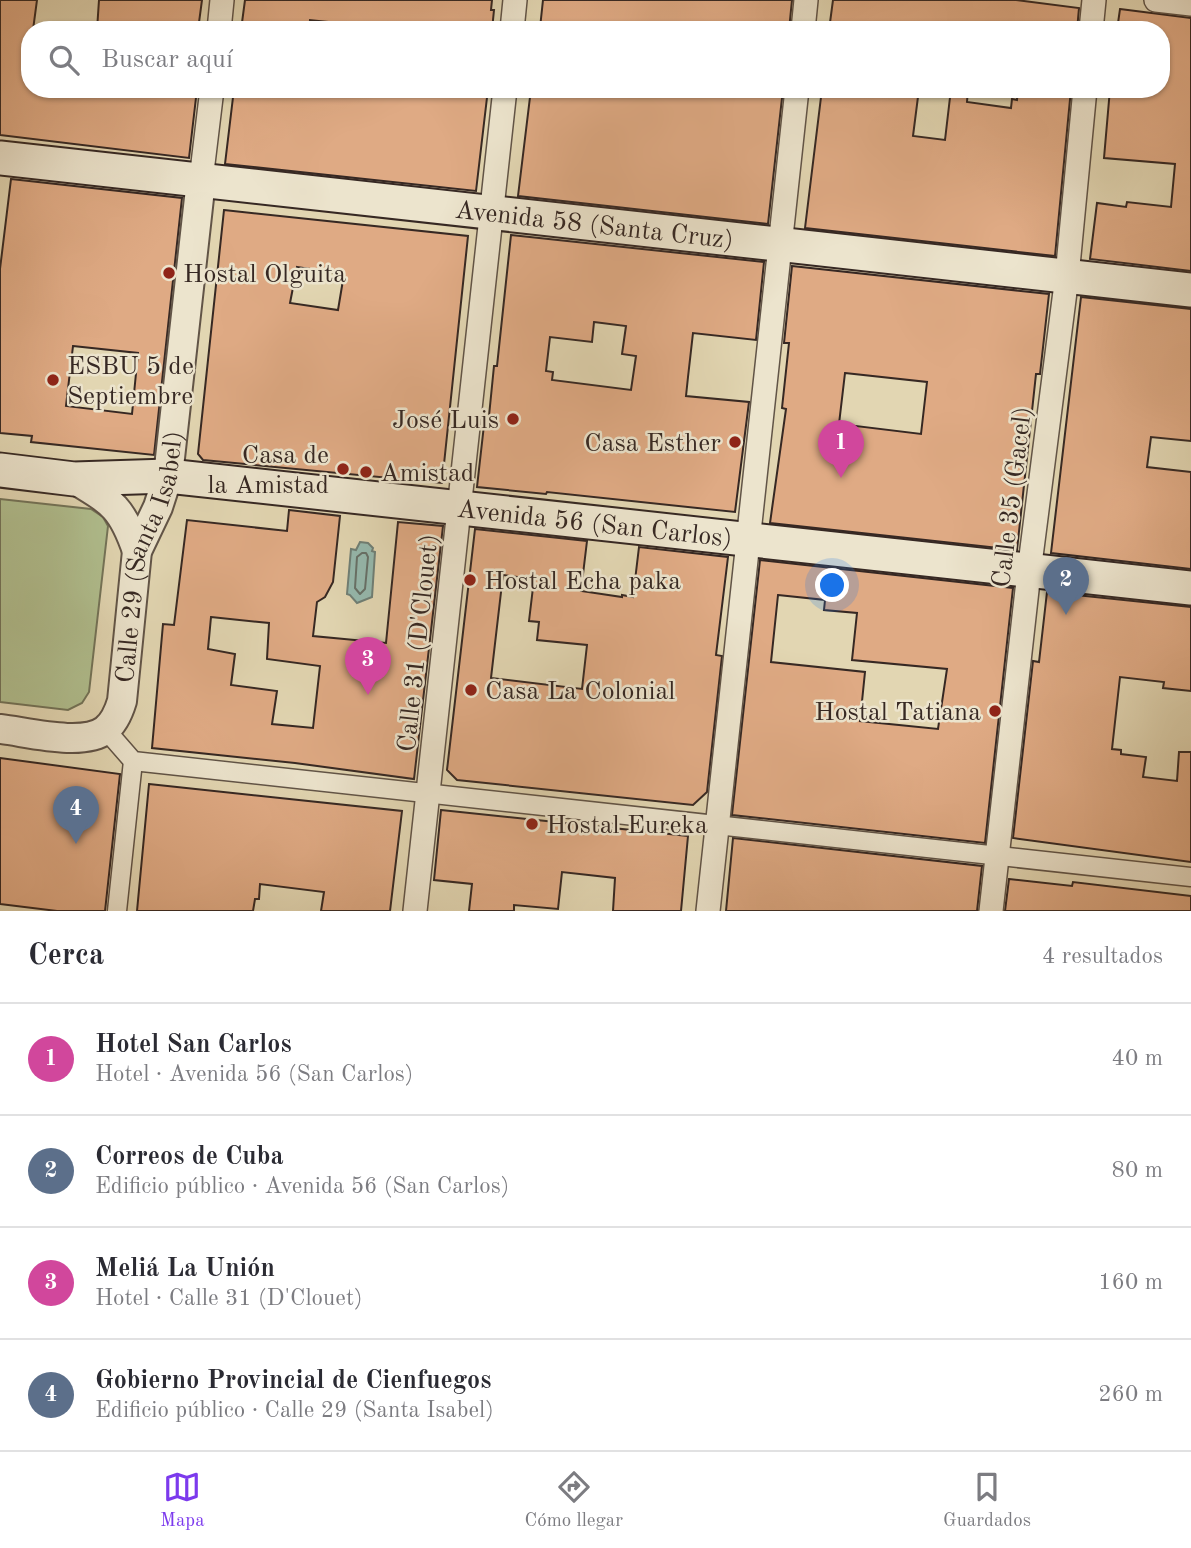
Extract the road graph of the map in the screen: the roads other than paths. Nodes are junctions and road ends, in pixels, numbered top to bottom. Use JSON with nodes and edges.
{"nodes":[{"id":1,"x":222,"y":0,"type":"edge"},
{"id":2,"x":515,"y":0,"type":"edge"},
{"id":3,"x":807,"y":0,"type":"edge"},
{"id":4,"x":1094,"y":0,"type":"edge"},
{"id":5,"x":1156,"y":0,"type":"edge"},
{"id":6,"x":1191,"y":4,"type":"edge"},
{"id":7,"x":220,"y":21,"type":"edge"},
{"id":8,"x":513,"y":21,"type":"edge"},
{"id":9,"x":804,"y":21,"type":"edge"},
{"id":10,"x":1092,"y":21,"type":"edge"},
{"id":11,"x":211,"y":98,"type":"edge"},
{"id":12,"x":504,"y":98,"type":"edge"},
{"id":13,"x":796,"y":98,"type":"edge"},
{"id":14,"x":1084,"y":98,"type":"edge"},
{"id":15,"x":0,"y":158,"type":"edge"},
{"id":16,"x":201,"y":180,"type":"junction"},
{"id":17,"x":491,"y":212,"type":"junction"},
{"id":18,"x":780,"y":244,"type":"junction"},
{"id":19,"x":1067,"y":276,"type":"junction"},
{"id":20,"x":1191,"y":290,"type":"edge"},
{"id":21,"x":0,"y":470,"type":"edge"},
{"id":22,"x":168,"y":477,"type":"junction"},
{"id":23,"x":74,"y":479,"type":"junction"},
{"id":24,"x":459,"y":507,"type":"junction"},
{"id":25,"x":747,"y":540,"type":"junction"},
{"id":26,"x":136,"y":551,"type":"junction"},
{"id":27,"x":1029,"y":572,"type":"junction"},
{"id":28,"x":1191,"y":588,"type":"edge"},
{"id":29,"x":0,"y":729,"type":"edge"},
{"id":30,"x":106,"y":730,"type":"junction"},
{"id":31,"x":133,"y":761,"type":"junction"},
{"id":32,"x":429,"y":793,"type":"junction"},
{"id":33,"x":716,"y":825,"type":"junction"},
{"id":34,"x":997,"y":856,"type":"junction"},
{"id":35,"x":1191,"y":877,"type":"edge"},
{"id":36,"x":117,"y":911,"type":"edge"},
{"id":37,"x":415,"y":911,"type":"edge"},
{"id":38,"x":708,"y":911,"type":"edge"},
{"id":39,"x":991,"y":911,"type":"edge"}],
"edges":[{"from":1,"to":7,"type":"street"},
{"from":2,"to":8,"type":"street"},
{"from":3,"to":9,"type":"street"},
{"from":4,"to":10,"type":"street"},
{"from":5,"to":6,"type":"street"},
{"from":11,"to":16,"type":"street","name":"Calle 29 (Santa Isabel)"},
{"from":12,"to":17,"type":"street","name":"Calle 31 (D'Clouet)"},
{"from":13,"to":18,"type":"street"},
{"from":14,"to":19,"type":"street","name":"Calle 35 (Gacel)"},
{"from":15,"to":16,"type":"main road","name":"Avenida 58 (Santa Cruz)"},
{"from":16,"to":17,"type":"main road","name":"Avenida 58 (Santa Cruz)"},
{"from":16,"to":22,"type":"street","name":"Calle 29 (Santa Isabel)"},
{"from":17,"to":18,"type":"main road","name":"Avenida 58 (Santa Cruz)"},
{"from":17,"to":24,"type":"street","name":"Calle 31 (D'Clouet)"},
{"from":18,"to":19,"type":"main road","name":"Avenida 58 (Santa Cruz)"},
{"from":18,"to":25,"type":"street"},
{"from":19,"to":20,"type":"main road","name":"Avenida 58 (Santa Cruz)"},
{"from":19,"to":27,"type":"street","name":"Calle 35 (Gacel)"},
{"from":21,"to":23,"type":"main road","name":"Avenida 56 (San Carlos)"},
{"from":22,"to":23,"type":"main road","name":"Avenida 56 (San Carlos)"},
{"from":22,"to":24,"type":"main road","name":"Avenida 56 (San Carlos)"},
{"from":22,"to":26,"type":"street","name":"Calle 29 (Santa Isabel)"},
{"from":23,"to":26,"type":"street"},
{"from":24,"to":25,"type":"main road","name":"Avenida 56 (San Carlos)"},
{"from":24,"to":32,"type":"street","name":"Calle 31 (D'Clouet)"},
{"from":25,"to":27,"type":"main road","name":"Avenida 56 (San Carlos)"},
{"from":25,"to":33,"type":"street"},
{"from":26,"to":30,"type":"street","name":"Calle 29 (Santa Isabel)"},
{"from":27,"to":28,"type":"main road","name":"Avenida 56 (San Carlos)"},
{"from":27,"to":34,"type":"street","name":"Calle 35 (Gacel)"},
{"from":29,"to":30,"type":"street"},
{"from":30,"to":31,"type":"street"},
{"from":31,"to":32,"type":"street"},
{"from":31,"to":36,"type":"street"},
{"from":32,"to":33,"type":"street"},
{"from":32,"to":37,"type":"street","name":"Calle 31 (D'Clouet)"},
{"from":33,"to":34,"type":"street"},
{"from":33,"to":38,"type":"street"},
{"from":34,"to":35,"type":"street"},
{"from":34,"to":39,"type":"street","name":"Calle 35 (Gacel)"}]}
